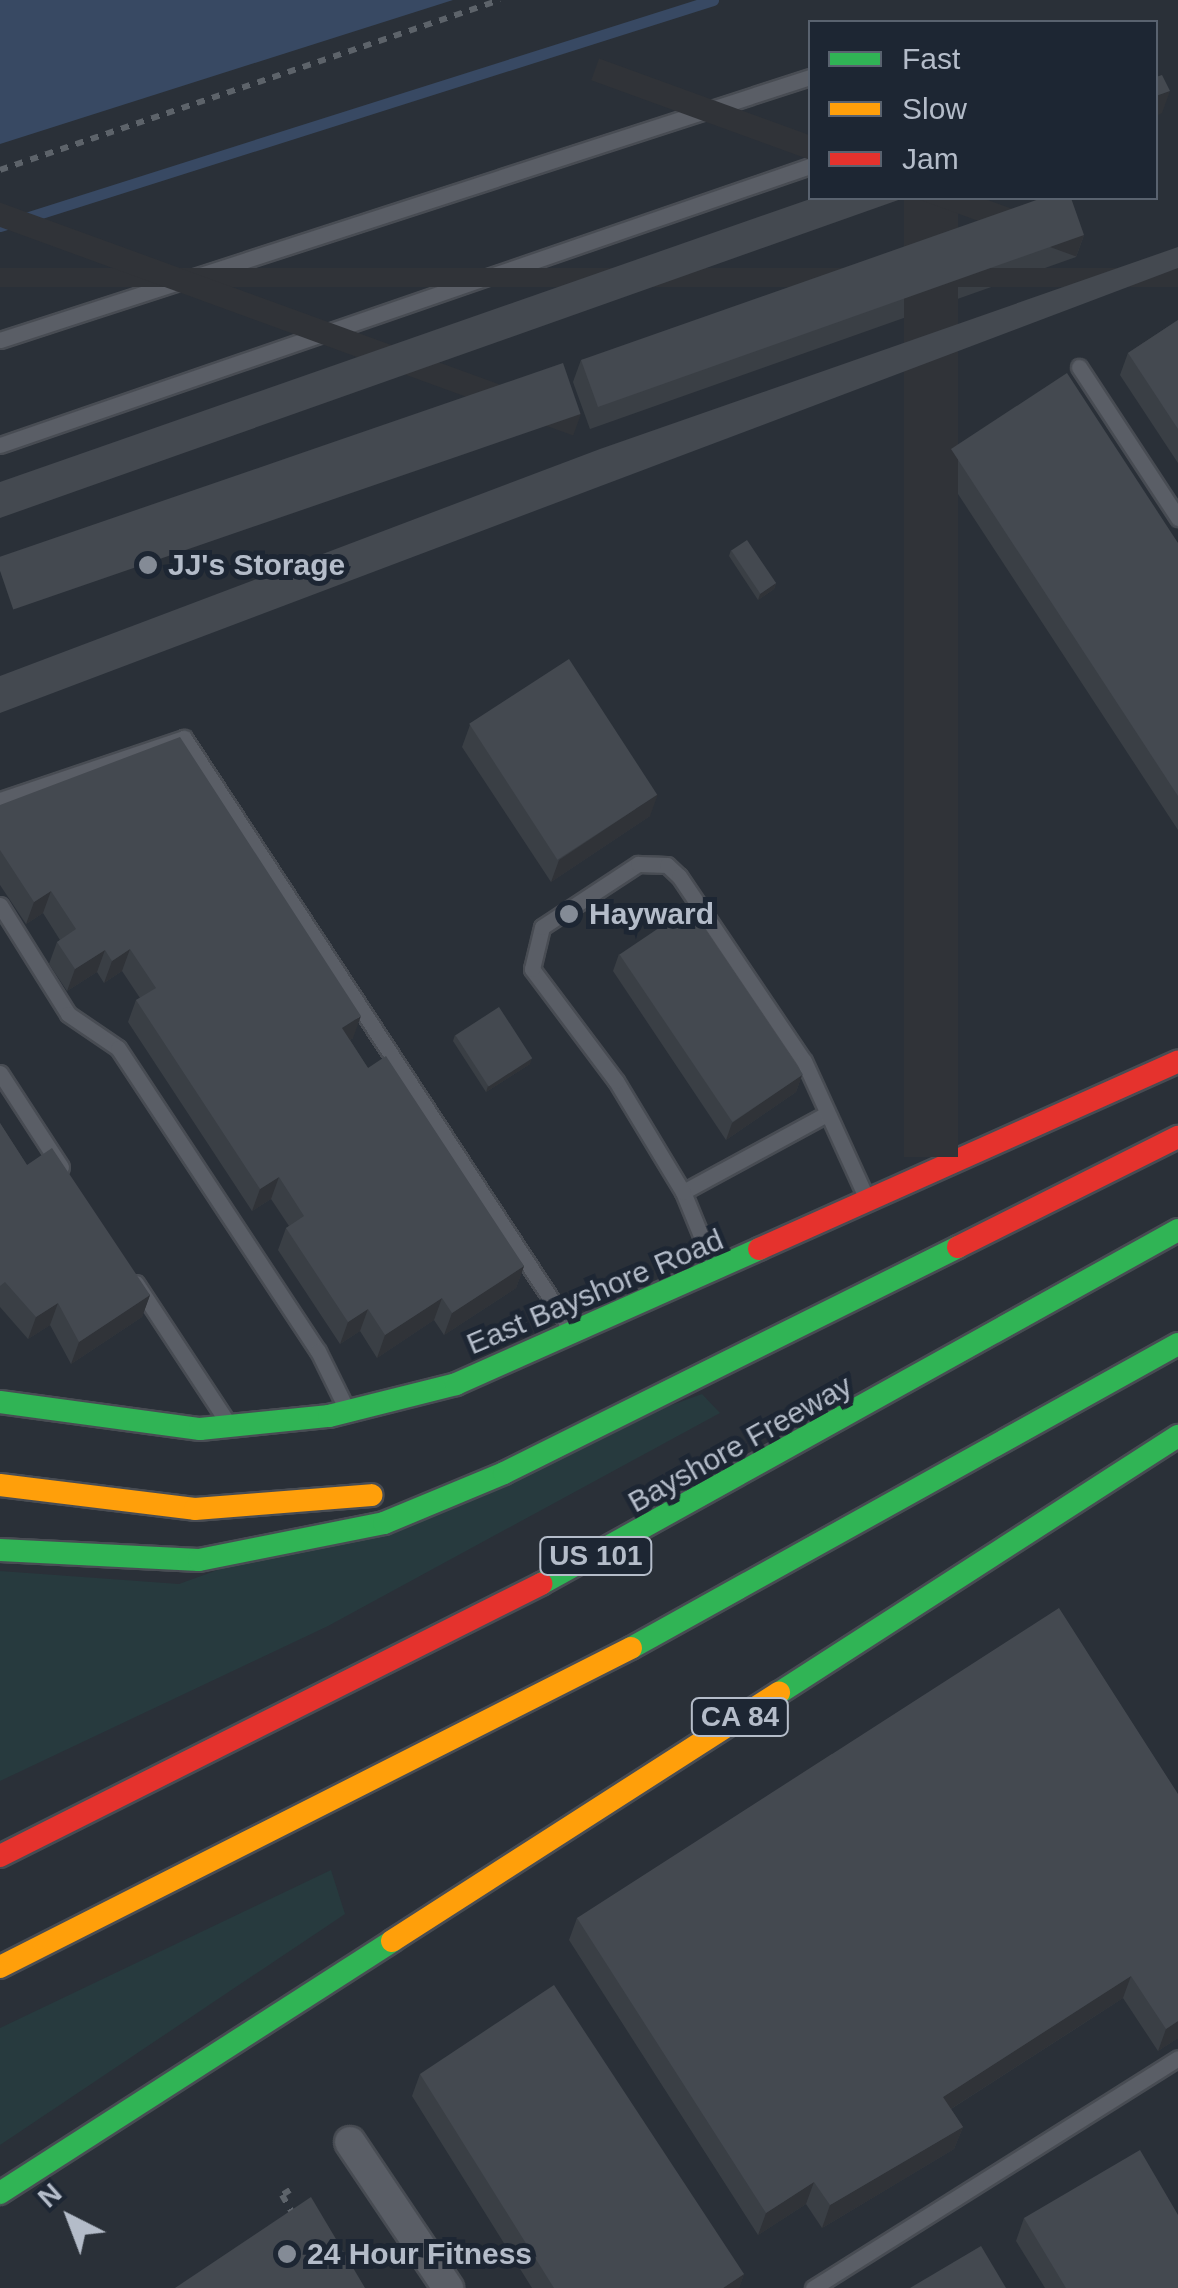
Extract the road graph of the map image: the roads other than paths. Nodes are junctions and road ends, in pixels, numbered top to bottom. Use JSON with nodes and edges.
{"nodes":[{"id":1,"x":808,"y":78,"type":"edge"},
{"id":2,"x":808,"y":167,"type":"edge"},
{"id":3,"x":0,"y":340,"type":"edge"},
{"id":4,"x":1079,"y":367,"type":"dead end"},
{"id":5,"x":0,"y":445,"type":"edge"},
{"id":6,"x":1178,"y":518,"type":"edge"},
{"id":7,"x":0,"y":800,"type":"edge"},
{"id":8,"x":0,"y":906,"type":"edge"},
{"id":9,"x":1178,"y":1062,"type":"edge"},
{"id":10,"x":0,"y":1073,"type":"edge"},
{"id":11,"x":826,"y":1115,"type":"junction"},
{"id":12,"x":1178,"y":1137,"type":"edge"},
{"id":13,"x":74,"y":1187,"type":"edge"},
{"id":14,"x":683,"y":1192,"type":"junction"},
{"id":15,"x":869,"y":1206,"type":"junction"},
{"id":16,"x":1178,"y":1230,"type":"edge"},
{"id":17,"x":127,"y":1269,"type":"edge"},
{"id":18,"x":716,"y":1272,"type":"junction"},
{"id":19,"x":574,"y":1334,"type":"junction"},
{"id":20,"x":1178,"y":1344,"type":"edge"},
{"id":21,"x":755,"y":1345,"type":"junction"},
{"id":22,"x":0,"y":1402,"type":"edge"},
{"id":23,"x":348,"y":1412,"type":"junction"},
{"id":24,"x":230,"y":1426,"type":"junction"},
{"id":25,"x":1178,"y":1436,"type":"edge"},
{"id":26,"x":0,"y":1485,"type":"edge"},
{"id":27,"x":0,"y":1550,"type":"edge"},
{"id":28,"x":0,"y":1856,"type":"edge"},
{"id":29,"x":0,"y":1967,"type":"edge"},
{"id":30,"x":1178,"y":2058,"type":"edge"},
{"id":31,"x":350,"y":2142,"type":"dead end"},
{"id":32,"x":0,"y":2193,"type":"edge"},
{"id":33,"x":448,"y":2288,"type":"edge"},
{"id":34,"x":813,"y":2288,"type":"edge"}],
"edges":[{"from":1,"to":3,"type":"lane"},
{"from":2,"to":5,"type":"lane"},
{"from":4,"to":6,"type":"lane"},
{"from":7,"to":19,"type":"lane"},
{"from":8,"to":23,"type":"lane"},
{"from":9,"to":15,"type":"main road","name":"East Bayshore Road"},
{"from":10,"to":13,"type":"lane"},
{"from":11,"to":14,"type":"lane"},
{"from":11,"to":14,"type":"lane"},
{"from":11,"to":15,"type":"lane"},
{"from":12,"to":21,"type":"main road"},
{"from":14,"to":18,"type":"lane"},
{"from":15,"to":18,"type":"main road","name":"East Bayshore Road"},
{"from":16,"to":28,"type":"main road","name":"Bayshore Freeway","number":"US 101"},
{"from":17,"to":24,"type":"lane"},
{"from":18,"to":19,"type":"main road","name":"East Bayshore Road"},
{"from":19,"to":23,"type":"main road","name":"East Bayshore Road"},
{"from":20,"to":29,"type":"main road"},
{"from":21,"to":26,"type":"main road"},
{"from":21,"to":27,"type":"main road"},
{"from":22,"to":24,"type":"main road","name":"East Bayshore Road"},
{"from":23,"to":24,"type":"main road","name":"East Bayshore Road"},
{"from":25,"to":32,"type":"main road","number":"CA 84"},
{"from":30,"to":34,"type":"lane"},
{"from":31,"to":33,"type":"street"}]}
